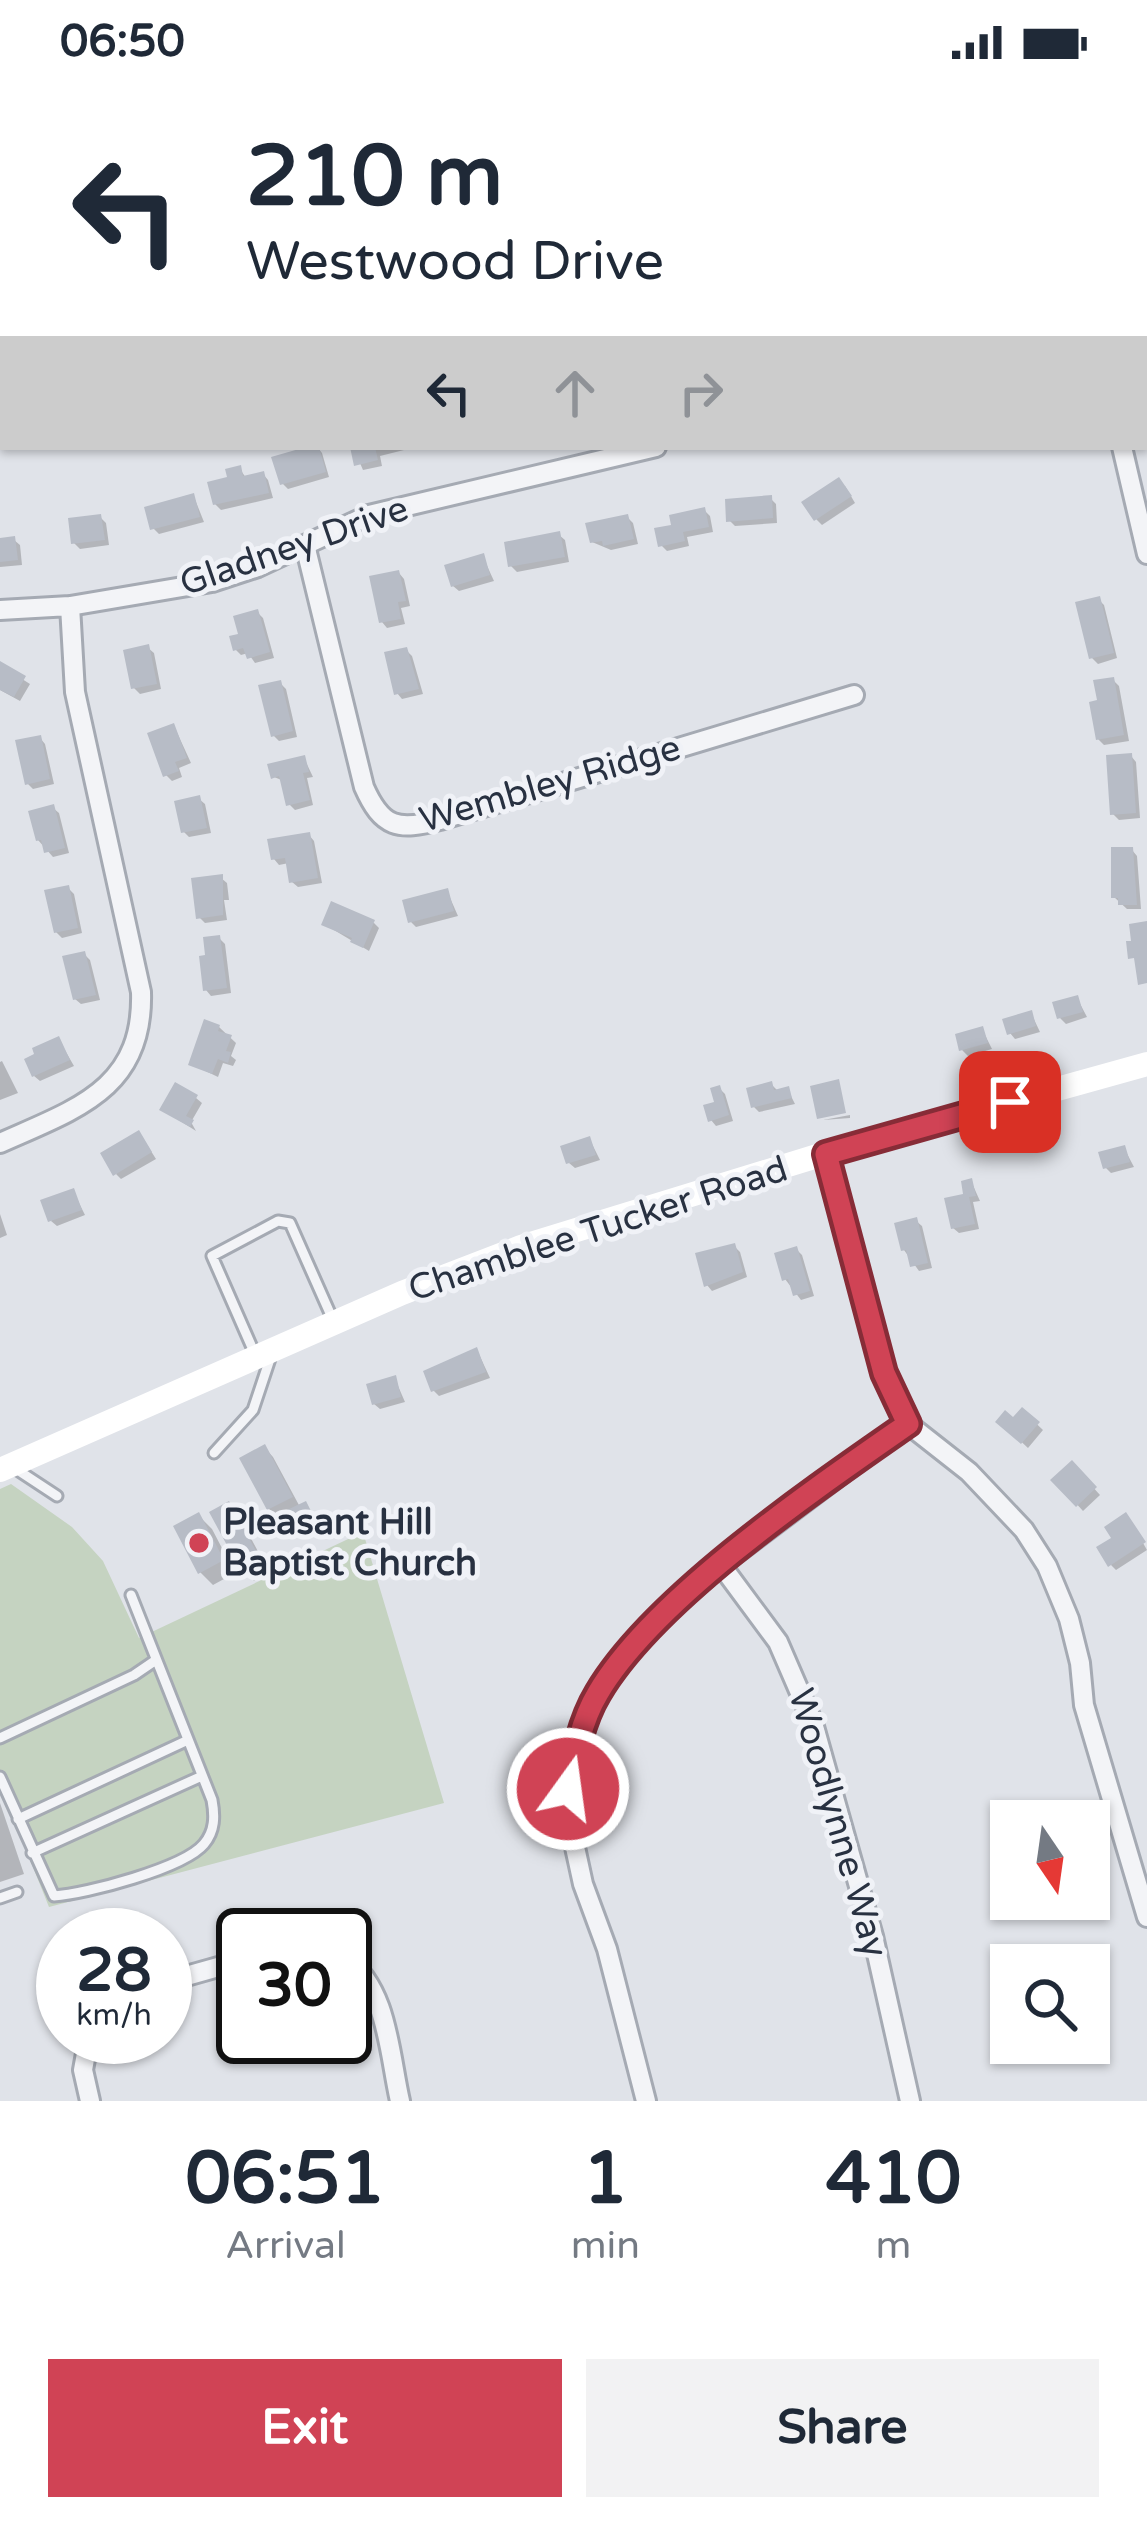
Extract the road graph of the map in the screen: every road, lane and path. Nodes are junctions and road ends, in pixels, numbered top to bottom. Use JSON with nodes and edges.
{"nodes":[{"id":1,"x":643,"y":450,"type":"edge"},
{"id":2,"x":1124,"y":450,"type":"edge"},
{"id":3,"x":305,"y":545,"type":"junction"},
{"id":4,"x":1147,"y":554,"type":"edge"},
{"id":5,"x":70,"y":606,"type":"junction"},
{"id":6,"x":0,"y":610,"type":"edge"},
{"id":7,"x":854,"y":695,"type":"dead end"},
{"id":8,"x":1147,"y":1064,"type":"edge"},
{"id":9,"x":0,"y":1143,"type":"edge"},
{"id":10,"x":826,"y":1154,"type":"junction"},
{"id":11,"x":334,"y":1323,"type":"junction"},
{"id":12,"x":264,"y":1354,"type":"junction"},
{"id":13,"x":908,"y":1424,"type":"junction"},
{"id":14,"x":214,"y":1454,"type":"dead end"},
{"id":15,"x":5,"y":1468,"type":"edge"},
{"id":16,"x":57,"y":1496,"type":"dead end"},
{"id":17,"x":722,"y":1565,"type":"junction"},
{"id":18,"x":131,"y":1595,"type":"dead end"},
{"id":19,"x":156,"y":1660,"type":"junction"},
{"id":20,"x":0,"y":1738,"type":"edge"},
{"id":21,"x":188,"y":1740,"type":"junction"},
{"id":22,"x":202,"y":1776,"type":"junction"},
{"id":23,"x":0,"y":1777,"type":"edge"},
{"id":24,"x":18,"y":1819,"type":"junction"},
{"id":25,"x":32,"y":1853,"type":"junction"},
{"id":26,"x":1141,"y":1881,"type":"edge"},
{"id":27,"x":17,"y":1892,"type":"dead end"},
{"id":28,"x":0,"y":1898,"type":"edge"},
{"id":29,"x":1147,"y":1916,"type":"edge"},
{"id":30,"x":372,"y":1988,"type":"edge"},
{"id":31,"x":84,"y":2064,"type":"edge"},
{"id":32,"x":90,"y":2101,"type":"edge"},
{"id":33,"x":400,"y":2101,"type":"edge"},
{"id":34,"x":646,"y":2101,"type":"edge"},
{"id":35,"x":910,"y":2101,"type":"edge"}],
"edges":[{"from":1,"to":3,"type":"street","name":"Gladney Drive"},
{"from":2,"to":4,"type":"street"},
{"from":3,"to":5,"type":"street","name":"Gladney Drive"},
{"from":3,"to":7,"type":"street","name":"Wembley Ridge"},
{"from":5,"to":6,"type":"street","name":"Gladney Drive"},
{"from":5,"to":9,"type":"street"},
{"from":8,"to":10,"type":"main road","name":"Chamblee Tucker Road"},
{"from":10,"to":11,"type":"main road","name":"Chamblee Tucker Road"},
{"from":10,"to":13,"type":"street"},
{"from":11,"to":12,"type":"main road","name":"Chamblee Tucker Road"},
{"from":11,"to":12,"type":"lane"},
{"from":12,"to":14,"type":"lane"},
{"from":12,"to":15,"type":"main road","name":"Chamblee Tucker Road"},
{"from":13,"to":17,"type":"street"},
{"from":13,"to":26,"type":"street"},
{"from":15,"to":16,"type":"lane"},
{"from":17,"to":34,"type":"street"},
{"from":17,"to":35,"type":"street","name":"Woodlynne Way"},
{"from":18,"to":19,"type":"lane"},
{"from":19,"to":20,"type":"lane"},
{"from":19,"to":21,"type":"lane"},
{"from":21,"to":22,"type":"lane"},
{"from":21,"to":24,"type":"lane"},
{"from":22,"to":25,"type":"lane"},
{"from":22,"to":25,"type":"lane"},
{"from":23,"to":24,"type":"lane"},
{"from":24,"to":25,"type":"lane"},
{"from":26,"to":29,"type":"street"},
{"from":27,"to":28,"type":"lane"},
{"from":30,"to":33,"type":"street"},
{"from":31,"to":32,"type":"street"}]}
